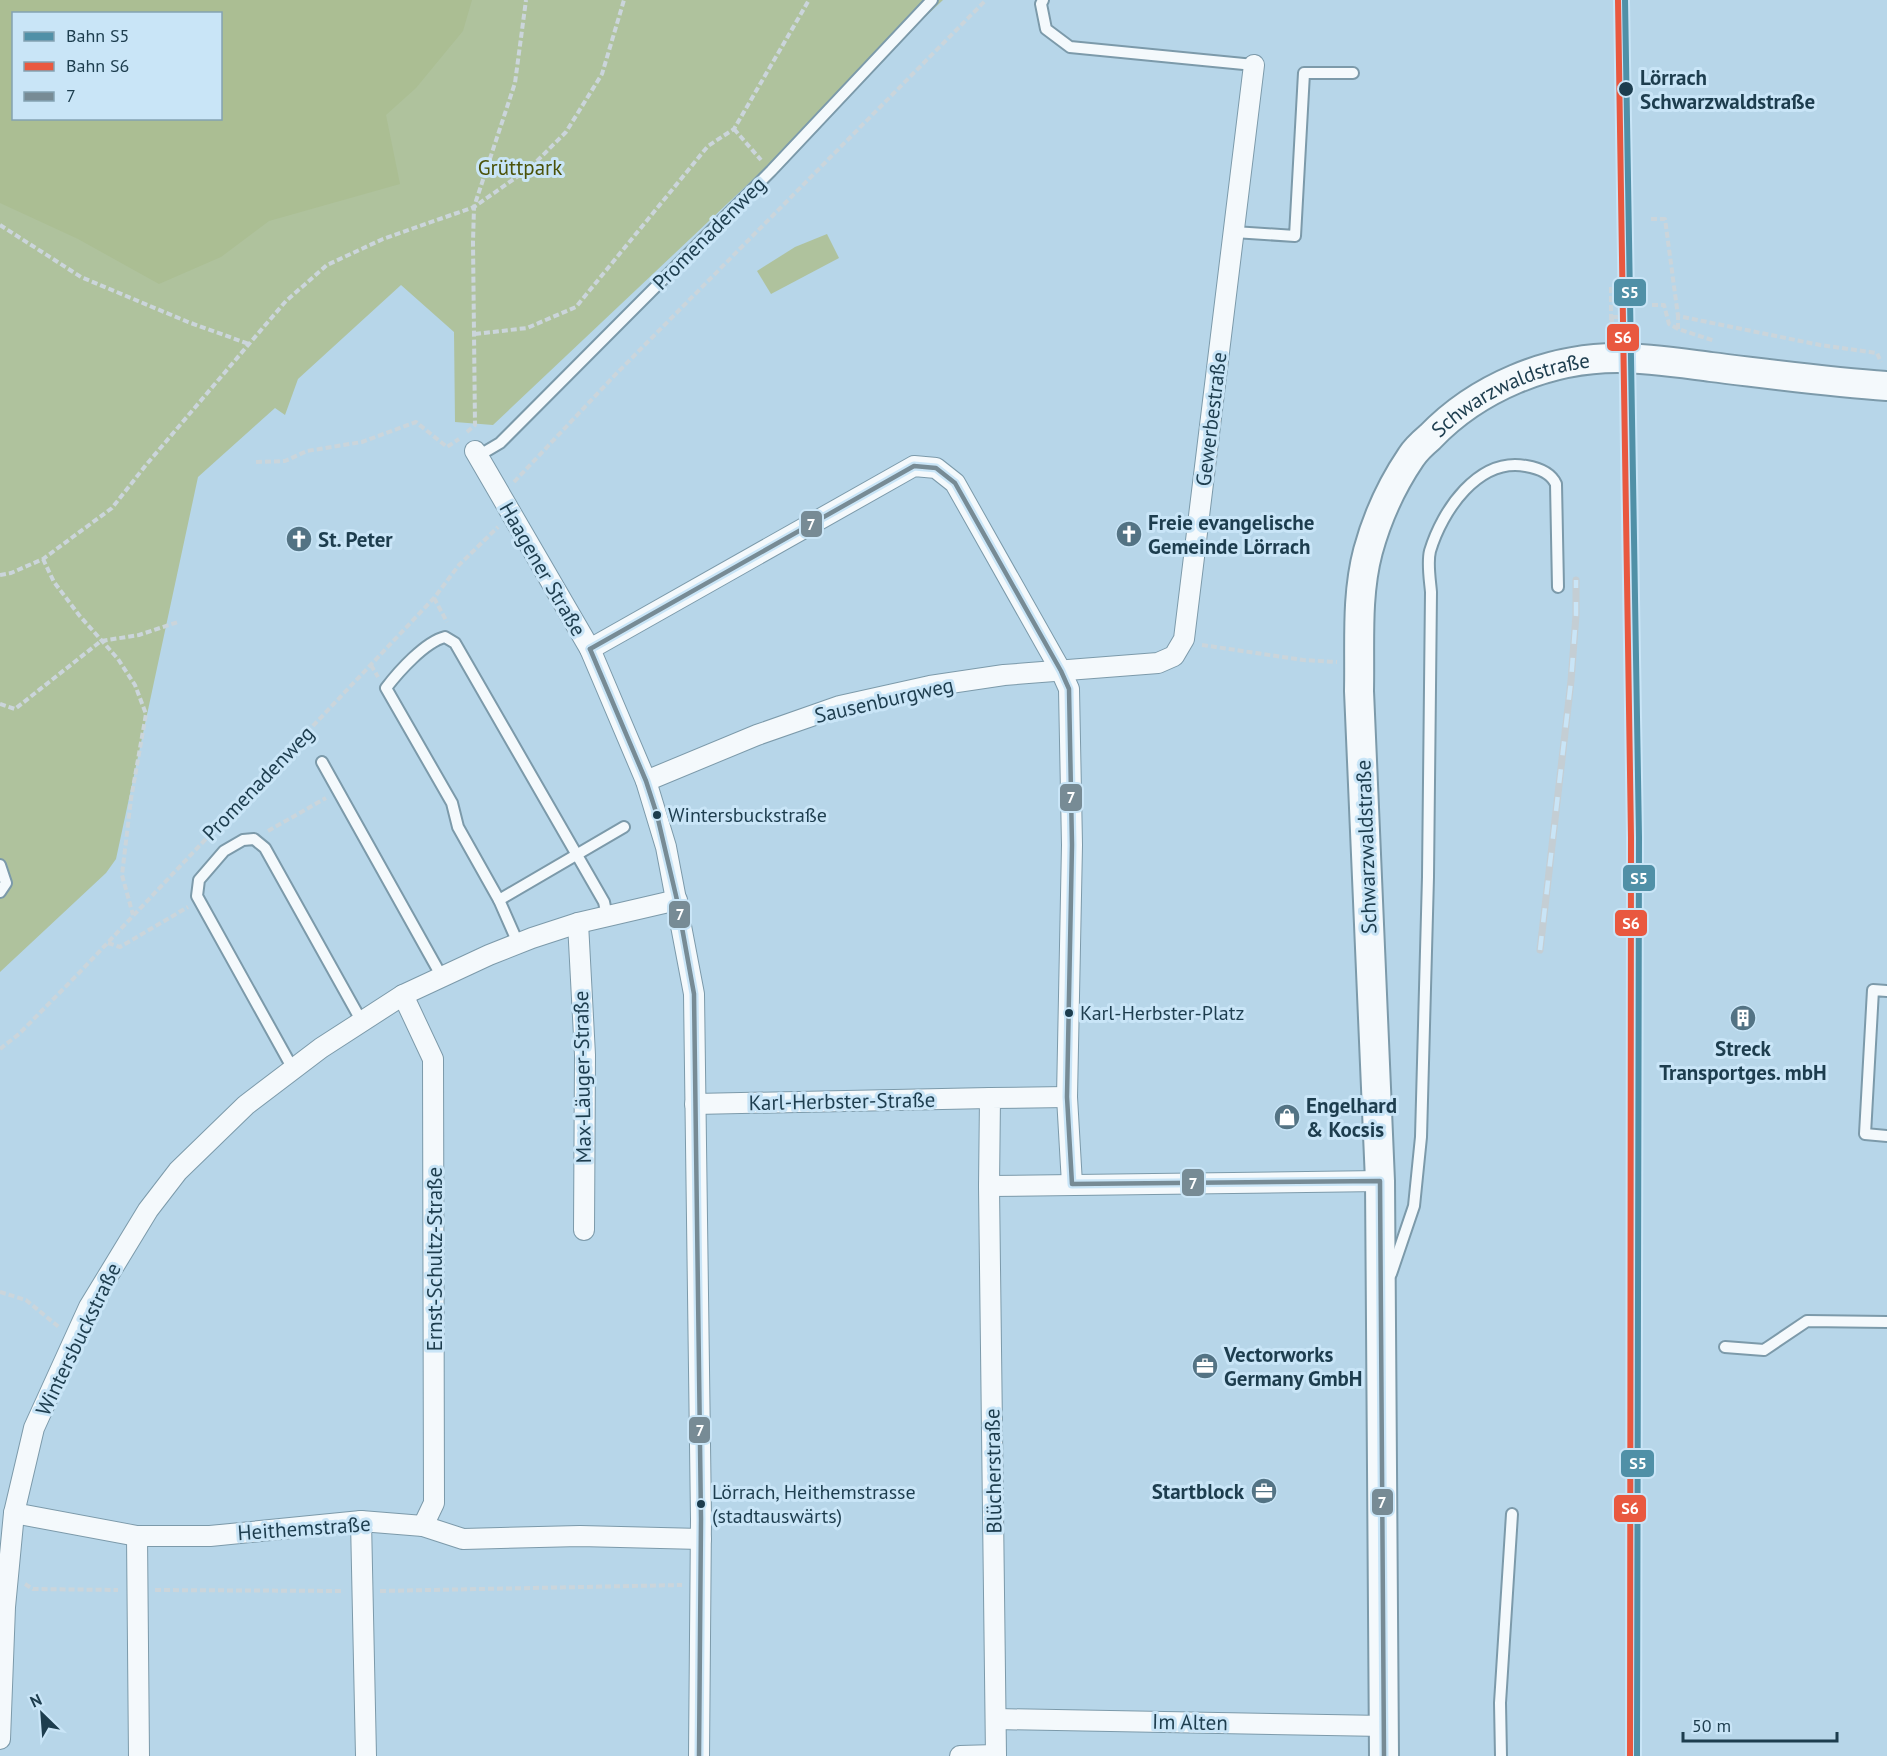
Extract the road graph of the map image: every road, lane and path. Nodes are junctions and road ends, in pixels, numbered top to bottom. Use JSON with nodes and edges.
{"nodes":[{"id":1,"x":526,"y":0,"type":"edge"},
{"id":2,"x":624,"y":0,"type":"edge"},
{"id":3,"x":809,"y":0,"type":"edge"},
{"id":4,"x":932,"y":0,"type":"edge"},
{"id":5,"x":986,"y":0,"type":"edge"},
{"id":6,"x":1043,"y":0,"type":"edge"},
{"id":7,"x":1254,"y":65,"type":"joint"},
{"id":8,"x":1353,"y":73,"type":"dead end"},
{"id":9,"x":734,"y":129,"type":"junction"},
{"id":10,"x":771,"y":171,"type":"junction"},
{"id":11,"x":474,"y":207,"type":"junction"},
{"id":12,"x":1651,"y":219,"type":"dead end"},
{"id":13,"x":0,"y":225,"type":"edge"},
{"id":14,"x":1234,"y":232,"type":"junction"},
{"id":15,"x":1619,"y":299,"type":"dead end"},
{"id":16,"x":1652,"y":305,"type":"dead end"},
{"id":17,"x":1678,"y":316,"type":"junction"},
{"id":18,"x":1678,"y":329,"type":"junction"},
{"id":19,"x":475,"y":334,"type":"junction"},
{"id":20,"x":1612,"y":334,"type":"dead end"},
{"id":21,"x":249,"y":344,"type":"junction"},
{"id":22,"x":1722,"y":344,"type":"dead end"},
{"id":23,"x":1877,"y":353,"type":"dead end"},
{"id":24,"x":1887,"y":386,"type":"edge"},
{"id":25,"x":476,"y":453,"type":"joint"},
{"id":26,"x":256,"y":462,"type":"dead end"},
{"id":27,"x":515,"y":481,"type":"dead end"},
{"id":28,"x":512,"y":514,"type":"junction"},
{"id":29,"x":43,"y":559,"type":"junction"},
{"id":30,"x":0,"y":575,"type":"edge"},
{"id":31,"x":1558,"y":587,"type":"dead end"},
{"id":32,"x":434,"y":598,"type":"junction"},
{"id":33,"x":178,"y":622,"type":"dead end"},
{"id":34,"x":445,"y":637,"type":"junction"},
{"id":35,"x":1184,"y":639,"type":"junction"},
{"id":36,"x":101,"y":641,"type":"junction"},
{"id":37,"x":590,"y":649,"type":"junction"},
{"id":38,"x":1334,"y":662,"type":"dead end"},
{"id":39,"x":1061,"y":670,"type":"junction"},
{"id":40,"x":0,"y":704,"type":"edge"},
{"id":41,"x":322,"y":762,"type":"dead end"},
{"id":42,"x":646,"y":781,"type":"junction"},
{"id":43,"x":338,"y":791,"type":"junction"},
{"id":44,"x":624,"y":827,"type":"dead end"},
{"id":45,"x":254,"y":839,"type":"junction"},
{"id":46,"x":576,"y":856,"type":"junction"},
{"id":47,"x":0,"y":865,"type":"edge"},
{"id":48,"x":0,"y":892,"type":"edge"},
{"id":49,"x":499,"y":900,"type":"junction"},
{"id":50,"x":677,"y":900,"type":"junction"},
{"id":51,"x":200,"y":901,"type":"junction"},
{"id":52,"x":133,"y":915,"type":"junction"},
{"id":53,"x":607,"y":916,"type":"junction"},
{"id":54,"x":578,"y":923,"type":"junction"},
{"id":55,"x":108,"y":942,"type":"junction"},
{"id":56,"x":518,"y":943,"type":"junction"},
{"id":57,"x":442,"y":977,"type":"junction"},
{"id":58,"x":1887,"y":991,"type":"edge"},
{"id":59,"x":403,"y":995,"type":"junction"},
{"id":60,"x":362,"y":1022,"type":"junction"},
{"id":61,"x":0,"y":1049,"type":"edge"},
{"id":62,"x":293,"y":1069,"type":"junction"},
{"id":63,"x":1067,"y":1097,"type":"junction"},
{"id":64,"x":990,"y":1098,"type":"junction"},
{"id":65,"x":695,"y":1104,"type":"junction"},
{"id":66,"x":1887,"y":1136,"type":"edge"},
{"id":67,"x":1380,"y":1181,"type":"junction"},
{"id":68,"x":1072,"y":1184,"type":"junction"},
{"id":69,"x":989,"y":1186,"type":"junction"},
{"id":70,"x":584,"y":1230,"type":"dead end"},
{"id":71,"x":0,"y":1292,"type":"edge"},
{"id":72,"x":1382,"y":1300,"type":"junction"},
{"id":73,"x":1887,"y":1322,"type":"edge"},
{"id":74,"x":73,"y":1340,"type":"junction"},
{"id":75,"x":1725,"y":1347,"type":"dead end"},
{"id":76,"x":14,"y":1513,"type":"junction"},
{"id":77,"x":1512,"y":1514,"type":"dead end"},
{"id":78,"x":360,"y":1521,"type":"junction"},
{"id":79,"x":423,"y":1526,"type":"junction"},
{"id":80,"x":137,"y":1536,"type":"junction"},
{"id":81,"x":701,"y":1539,"type":"junction"},
{"id":82,"x":996,"y":1719,"type":"junction"},
{"id":83,"x":1384,"y":1726,"type":"junction"},
{"id":84,"x":0,"y":1739,"type":"edge"},
{"id":85,"x":139,"y":1756,"type":"edge"},
{"id":86,"x":366,"y":1756,"type":"edge"},
{"id":87,"x":699,"y":1756,"type":"edge"},
{"id":88,"x":960,"y":1756,"type":"edge"},
{"id":89,"x":996,"y":1756,"type":"edge"},
{"id":90,"x":1384,"y":1756,"type":"edge"},
{"id":91,"x":1501,"y":1756,"type":"edge"}],
"edges":[{"from":1,"to":11,"type":"path"},
{"from":2,"to":11,"type":"path"},
{"from":3,"to":9,"type":"path"},
{"from":4,"to":10,"type":"lane","name":"Promenadenweg"},
{"from":5,"to":27,"type":"path"},
{"from":6,"to":7,"type":"lane"},
{"from":7,"to":14,"type":"street","name":"Gewerbestraße"},
{"from":8,"to":14,"type":"lane"},
{"from":9,"to":10,"type":"path"},
{"from":9,"to":19,"type":"path"},
{"from":10,"to":25,"type":"lane","name":"Promenadenweg"},
{"from":11,"to":19,"type":"path"},
{"from":11,"to":21,"type":"path"},
{"from":12,"to":17,"type":"path"},
{"from":13,"to":21,"type":"path"},
{"from":14,"to":35,"type":"street","name":"Gewerbestraße"},
{"from":15,"to":20,"type":"path","bridge":true},
{"from":16,"to":18,"type":"path"},
{"from":17,"to":18,"type":"path"},
{"from":17,"to":23,"type":"path"},
{"from":18,"to":22,"type":"path"},
{"from":19,"to":26,"type":"path"},
{"from":21,"to":29,"type":"path"},
{"from":24,"to":67,"type":"main road","name":"Schwarzwaldstraße"},
{"from":25,"to":28,"type":"street","name":"Haagener Straße"},
{"from":28,"to":32,"type":"path","name":"Promenadenweg"},
{"from":28,"to":37,"type":"street","name":"Haagener Straße"},
{"from":29,"to":30,"type":"path"},
{"from":29,"to":36,"type":"path"},
{"from":31,"to":72,"type":"lane"},
{"from":32,"to":34,"type":"path"},
{"from":32,"to":52,"type":"path","name":"Promenadenweg"},
{"from":33,"to":36,"type":"path"},
{"from":34,"to":46,"type":"lane"},
{"from":34,"to":49,"type":"lane"},
{"from":35,"to":38,"type":"path"},
{"from":35,"to":39,"type":"street"},
{"from":36,"to":40,"type":"path"},
{"from":36,"to":52,"type":"path"},
{"from":37,"to":39,"type":"street"},
{"from":37,"to":42,"type":"street","name":"Haagener Straße"},
{"from":39,"to":42,"type":"street","name":"Sausenburgweg"},
{"from":39,"to":63,"type":"street"},
{"from":41,"to":43,"type":"lane"},
{"from":42,"to":50,"type":"street","name":"Haagener Straße"},
{"from":43,"to":45,"type":"path"},
{"from":43,"to":57,"type":"lane"},
{"from":44,"to":46,"type":"lane"},
{"from":45,"to":51,"type":"lane"},
{"from":45,"to":60,"type":"lane"},
{"from":46,"to":49,"type":"lane"},
{"from":46,"to":53,"type":"lane"},
{"from":47,"to":48,"type":"lane"},
{"from":49,"to":56,"type":"lane"},
{"from":50,"to":53,"type":"street","name":"Wintersbuckstraße"},
{"from":50,"to":65,"type":"street","name":"Haagener Straße"},
{"from":51,"to":55,"type":"path"},
{"from":51,"to":62,"type":"lane"},
{"from":52,"to":55,"type":"path","name":"Promenadenweg"},
{"from":53,"to":54,"type":"street","name":"Wintersbuckstraße"},
{"from":54,"to":56,"type":"street","name":"Wintersbuckstraße"},
{"from":54,"to":70,"type":"street","name":"Max-Läuger-Straße"},
{"from":55,"to":61,"type":"path","name":"Promenadenweg"},
{"from":56,"to":57,"type":"street","name":"Wintersbuckstraße"},
{"from":57,"to":59,"type":"street","name":"Wintersbuckstraße"},
{"from":58,"to":66,"type":"lane"},
{"from":59,"to":60,"type":"street","name":"Wintersbuckstraße"},
{"from":59,"to":79,"type":"street","name":"Ernst-Schultz-Straße"},
{"from":60,"to":62,"type":"street","name":"Wintersbuckstraße"},
{"from":62,"to":74,"type":"street","name":"Wintersbuckstraße"},
{"from":63,"to":64,"type":"street"},
{"from":63,"to":68,"type":"street"},
{"from":64,"to":65,"type":"street","name":"Karl-Herbster-Straße"},
{"from":64,"to":69,"type":"street"},
{"from":65,"to":81,"type":"street","name":"Haagener Straße"},
{"from":67,"to":68,"type":"street"},
{"from":67,"to":72,"type":"main road","name":"Schwarzwaldstraße"},
{"from":68,"to":69,"type":"street"},
{"from":69,"to":82,"type":"street","name":"Blücherstraße"},
{"from":71,"to":74,"type":"path"},
{"from":72,"to":83,"type":"main road","name":"Schwarzwaldstraße"},
{"from":73,"to":75,"type":"lane"},
{"from":74,"to":76,"type":"street","name":"Wintersbuckstraße"},
{"from":76,"to":80,"type":"street","name":"Heithemstraße"},
{"from":76,"to":84,"type":"street","name":"Wintersbuckstraße"},
{"from":77,"to":91,"type":"lane"},
{"from":78,"to":79,"type":"street","name":"Heithemstraße"},
{"from":78,"to":80,"type":"street","name":"Heithemstraße"},
{"from":78,"to":86,"type":"street"},
{"from":79,"to":81,"type":"street","name":"Heithemstraße"},
{"from":80,"to":85,"type":"street"},
{"from":81,"to":87,"type":"street","name":"Haagener Straße"},
{"from":82,"to":83,"type":"street","name":"Im Alten"},
{"from":82,"to":89,"type":"street","name":"Blücherstraße"},
{"from":83,"to":90,"type":"main road","name":"Schwarzwaldstraße"},
{"from":88,"to":89,"type":"street"}]}
